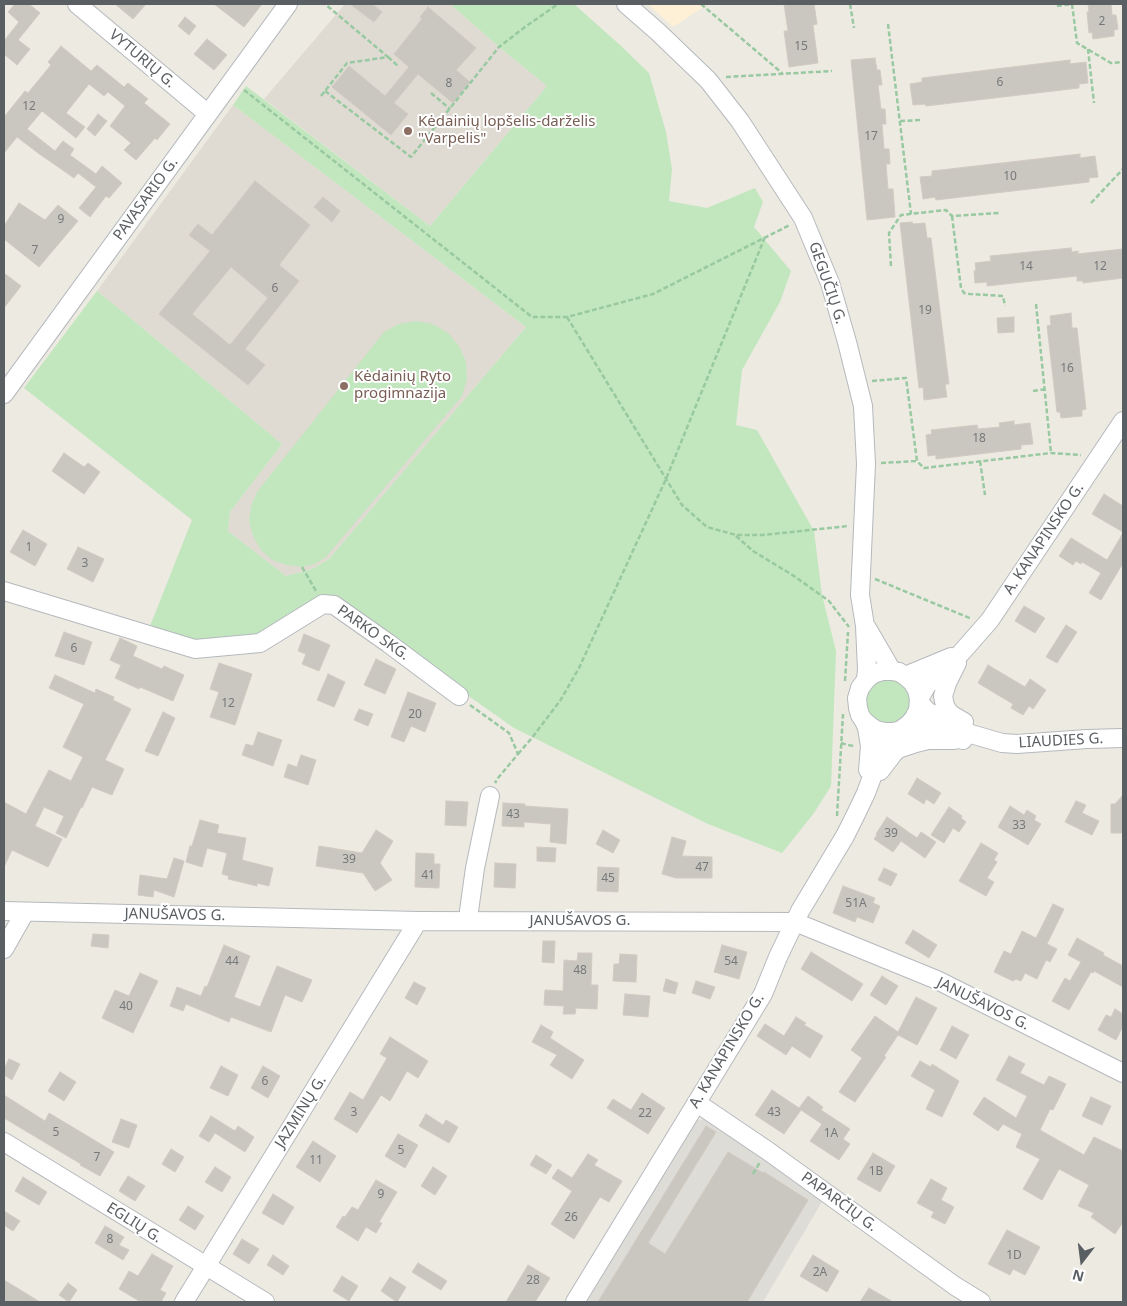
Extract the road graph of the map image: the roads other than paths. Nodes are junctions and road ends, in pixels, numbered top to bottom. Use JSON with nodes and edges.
{"nodes":[{"id":1,"x":77,"y":4,"type":"edge"},
{"id":2,"x":288,"y":4,"type":"edge"},
{"id":3,"x":626,"y":4,"type":"edge"},
{"id":4,"x":208,"y":114,"type":"junction"},
{"id":5,"x":5,"y":388,"type":"edge"},
{"id":6,"x":1123,"y":421,"type":"edge"},
{"id":7,"x":4,"y":591,"type":"edge"},
{"id":8,"x":857,"y":626,"type":"junction"},
{"id":9,"x":961,"y":654,"type":"junction"},
{"id":10,"x":899,"y":673,"type":"junction"},
{"id":11,"x":866,"y":680,"type":"junction"},
{"id":12,"x":459,"y":696,"type":"road end"},
{"id":13,"x":919,"y":700,"type":"junction"},
{"id":14,"x":864,"y":721,"type":"junction"},
{"id":15,"x":898,"y":730,"type":"junction"},
{"id":16,"x":1123,"y":738,"type":"edge"},
{"id":17,"x":963,"y":740,"type":"junction"},
{"id":18,"x":1002,"y":744,"type":"junction"},
{"id":19,"x":866,"y":793,"type":"junction"},
{"id":20,"x":490,"y":796,"type":"road end"},
{"id":21,"x":4,"y":911,"type":"edge"},
{"id":22,"x":25,"y":912,"type":"junction"},
{"id":23,"x":418,"y":921,"type":"junction"},
{"id":24,"x":469,"y":921,"type":"junction"},
{"id":25,"x":795,"y":922,"type":"junction"},
{"id":26,"x":4,"y":949,"type":"edge"},
{"id":27,"x":1123,"y":1073,"type":"edge"},
{"id":28,"x":697,"y":1103,"type":"junction"},
{"id":29,"x":4,"y":1142,"type":"edge"},
{"id":30,"x":206,"y":1267,"type":"junction"},
{"id":31,"x":184,"y":1302,"type":"edge"},
{"id":32,"x":265,"y":1302,"type":"edge"},
{"id":33,"x":575,"y":1302,"type":"edge"},
{"id":34,"x":981,"y":1302,"type":"edge"}],
"edges":[{"from":1,"to":4,"type":"street","name":"VYTURIŲ G."},
{"from":2,"to":4,"type":"street","name":"PAVASARIO G."},
{"from":3,"to":8,"type":"street","name":"GEGUČIŲ G."},
{"from":4,"to":5,"type":"street","name":"PAVASARIO G."},
{"from":6,"to":9,"type":"street","name":"A. KANAPINSKO G."},
{"from":7,"to":12,"type":"street","name":"PARKO SKG."},
{"from":8,"to":10,"type":"street"},
{"from":8,"to":11,"type":"street","name":"GEGUČIŲ G."},
{"from":9,"to":10,"type":"street"},
{"from":9,"to":13,"type":"street"},
{"from":9,"to":18,"type":"street"},
{"from":10,"to":11,"type":"street"},
{"from":10,"to":13,"type":"street"},
{"from":11,"to":14,"type":"street"},
{"from":13,"to":15,"type":"street"},
{"from":13,"to":18,"type":"street","name":"LIAUDIES G."},
{"from":14,"to":15,"type":"street"},
{"from":14,"to":19,"type":"street"},
{"from":15,"to":17,"type":"street"},
{"from":15,"to":19,"type":"street"},
{"from":16,"to":18,"type":"street","name":"LIAUDIES G."},
{"from":17,"to":18,"type":"street"},
{"from":17,"to":19,"type":"street"},
{"from":19,"to":25,"type":"street","name":"A. KANAPINSKO G."},
{"from":20,"to":24,"type":"street"},
{"from":21,"to":22,"type":"street","name":"JANUŠAVOS G."},
{"from":22,"to":23,"type":"street","name":"JANUŠAVOS G."},
{"from":22,"to":26,"type":"street"},
{"from":23,"to":24,"type":"street","name":"JANUŠAVOS G."},
{"from":23,"to":30,"type":"street","name":"JAZMINŲ G."},
{"from":24,"to":25,"type":"street","name":"JANUŠAVOS G."},
{"from":25,"to":27,"type":"street","name":"JANUŠAVOS G."},
{"from":25,"to":28,"type":"street","name":"A. KANAPINSKO G."},
{"from":28,"to":33,"type":"street","name":"A. KANAPINSKO G."},
{"from":28,"to":34,"type":"street","name":"PAPARČIŲ G."},
{"from":29,"to":30,"type":"street","name":"EGLIŲ G."},
{"from":30,"to":31,"type":"street","name":"JAZMINŲ G."},
{"from":30,"to":32,"type":"street","name":"EGLIŲ G."}]}
